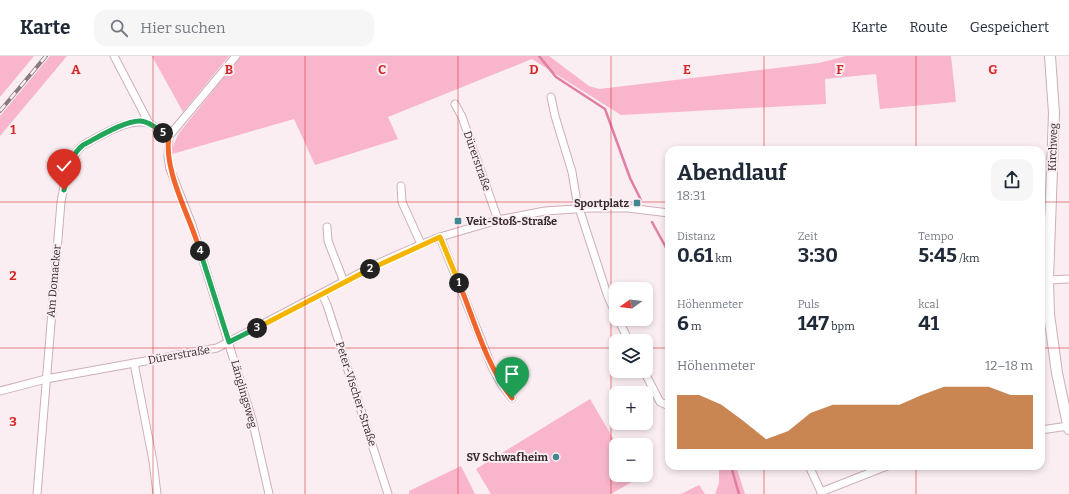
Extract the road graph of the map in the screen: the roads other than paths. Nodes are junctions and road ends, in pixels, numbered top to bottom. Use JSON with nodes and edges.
{"nodes":[{"id":1,"x":114,"y":56,"type":"edge"},
{"id":2,"x":236,"y":56,"type":"edge"},
{"id":3,"x":1050,"y":56,"type":"edge"},
{"id":4,"x":551,"y":97,"type":"dead end"},
{"id":5,"x":455,"y":104,"type":"dead end"},
{"id":6,"x":149,"y":123,"type":"junction"},
{"id":7,"x":169,"y":136,"type":"junction"},
{"id":8,"x":400,"y":186,"type":"dead end"},
{"id":9,"x":579,"y":208,"type":"junction"},
{"id":10,"x":665,"y":213,"type":"edge"},
{"id":11,"x":1045,"y":219,"type":"edge"},
{"id":12,"x":498,"y":220,"type":"junction"},
{"id":13,"x":327,"y":227,"type":"dead end"},
{"id":14,"x":440,"y":237,"type":"junction"},
{"id":15,"x":421,"y":244,"type":"junction"},
{"id":16,"x":1069,"y":279,"type":"edge"},
{"id":17,"x":1048,"y":280,"type":"junction"},
{"id":18,"x":344,"y":282,"type":"junction"},
{"id":19,"x":322,"y":294,"type":"junction"},
{"id":20,"x":609,"y":300,"type":"edge"},
{"id":21,"x":1045,"y":315,"type":"edge"},
{"id":22,"x":229,"y":342,"type":"junction"},
{"id":23,"x":134,"y":363,"type":"junction"},
{"id":24,"x":648,"y":378,"type":"edge"},
{"id":25,"x":46,"y":379,"type":"junction"},
{"id":26,"x":0,"y":391,"type":"edge"},
{"id":27,"x":512,"y":398,"type":"dead end"},
{"id":28,"x":665,"y":404,"type":"edge"},
{"id":29,"x":1069,"y":427,"type":"edge"},
{"id":30,"x":1045,"y":430,"type":"edge"},
{"id":31,"x":811,"y":470,"type":"edge"},
{"id":32,"x":877,"y":470,"type":"edge"},
{"id":33,"x":821,"y":493,"type":"edge"},
{"id":34,"x":37,"y":494,"type":"edge"},
{"id":35,"x":157,"y":494,"type":"edge"},
{"id":36,"x":269,"y":494,"type":"edge"},
{"id":37,"x":388,"y":494,"type":"edge"}],
"edges":[{"from":1,"to":6,"type":"street"},
{"from":2,"to":7,"type":"street"},
{"from":3,"to":11,"type":"street","name":"Kirchweg"},
{"from":4,"to":9,"type":"street"},
{"from":5,"to":12,"type":"street","name":"Dürerstraße"},
{"from":6,"to":7,"type":"street"},
{"from":6,"to":25,"type":"street","name":"Am Domacker"},
{"from":7,"to":22,"type":"street","name":"Länglingsweg"},
{"from":8,"to":15,"type":"street"},
{"from":9,"to":10,"type":"street","name":"Dürerstraße"},
{"from":9,"to":12,"type":"street","name":"Dürerstraße"},
{"from":9,"to":20,"type":"street"},
{"from":11,"to":17,"type":"street","name":"Kirchweg"},
{"from":12,"to":14,"type":"street","name":"Dürerstraße"},
{"from":13,"to":18,"type":"street"},
{"from":14,"to":15,"type":"street","name":"Dürerstraße"},
{"from":14,"to":27,"type":"street"},
{"from":15,"to":18,"type":"street","name":"Dürerstraße"},
{"from":16,"to":17,"type":"street"},
{"from":17,"to":21,"type":"street","name":"Kirchweg"},
{"from":18,"to":19,"type":"street","name":"Dürerstraße"},
{"from":19,"to":22,"type":"street","name":"Dürerstraße"},
{"from":19,"to":37,"type":"street","name":"Peter-Vischer-Straße"},
{"from":21,"to":29,"type":"street","name":"Kirchweg"},
{"from":22,"to":23,"type":"street","name":"Dürerstraße"},
{"from":22,"to":36,"type":"street","name":"Länglingsweg"},
{"from":23,"to":25,"type":"street","name":"Dürerstraße"},
{"from":23,"to":35,"type":"street"},
{"from":24,"to":28,"type":"street"},
{"from":25,"to":26,"type":"street","name":"Dürerstraße"},
{"from":25,"to":34,"type":"street","name":"Am Domacker"},
{"from":29,"to":30,"type":"street"},
{"from":31,"to":33,"type":"street"},
{"from":32,"to":33,"type":"street"}]}
